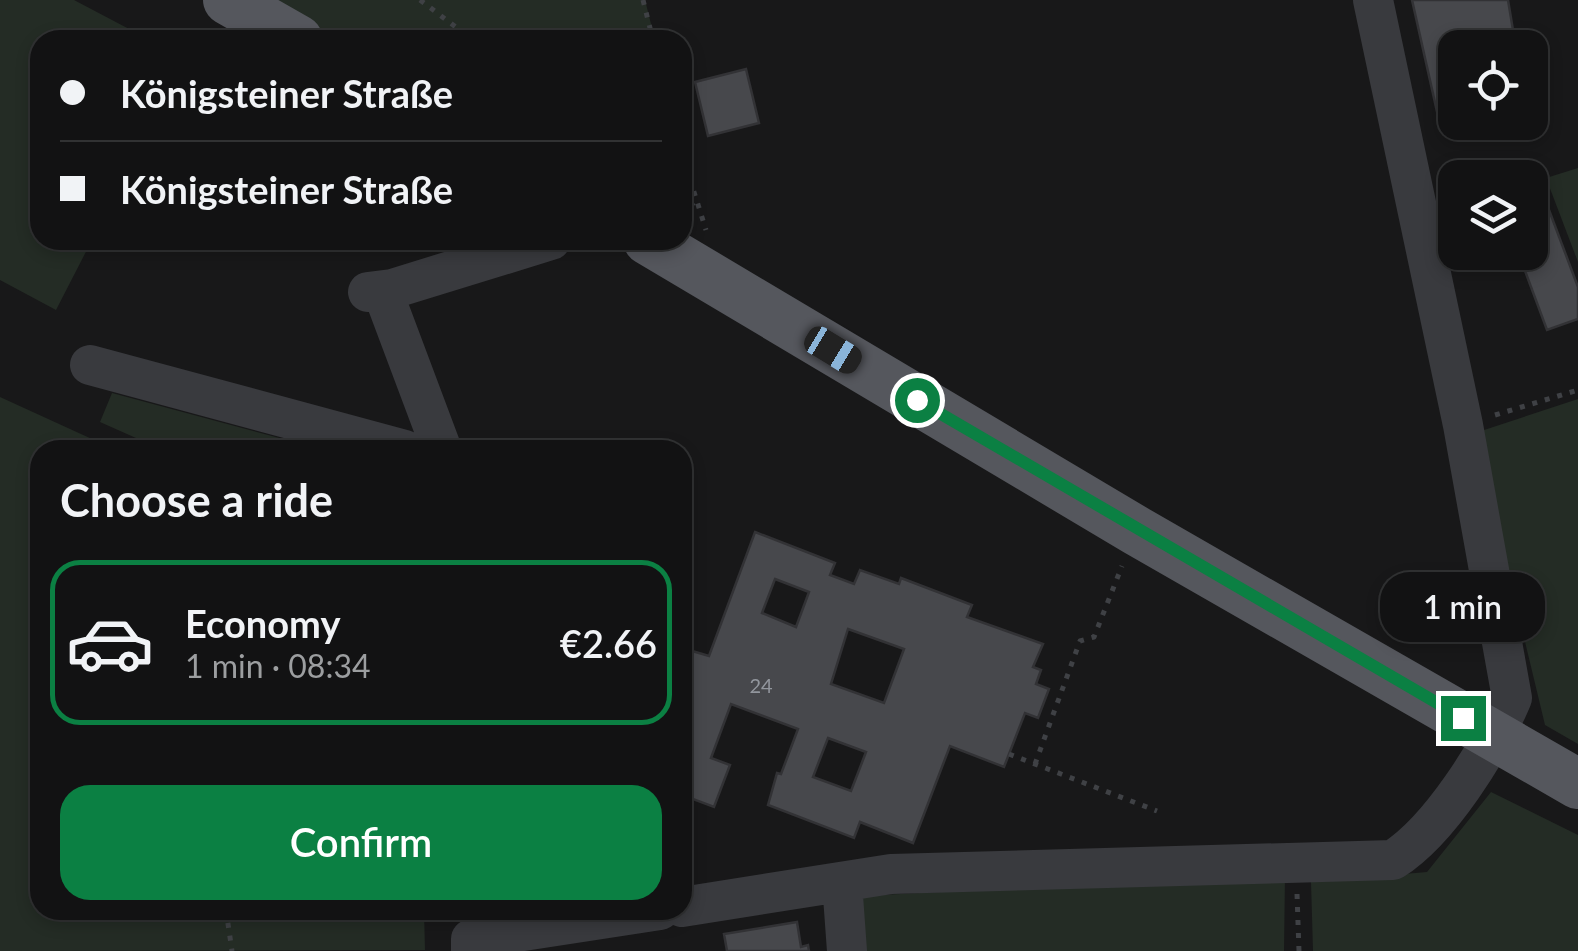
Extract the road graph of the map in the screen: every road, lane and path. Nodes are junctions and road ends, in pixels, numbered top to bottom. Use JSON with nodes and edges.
{"nodes":[{"id":1,"x":228,"y":0,"type":"edge"},
{"id":2,"x":420,"y":0,"type":"edge"},
{"id":3,"x":643,"y":0,"type":"edge"},
{"id":4,"x":1373,"y":0,"type":"edge"},
{"id":5,"x":280,"y":30,"type":"edge"},
{"id":6,"x":460,"y":30,"type":"edge"},
{"id":7,"x":650,"y":30,"type":"edge"},
{"id":8,"x":692,"y":193,"type":"edge"},
{"id":9,"x":692,"y":205,"type":"edge"},
{"id":10,"x":696,"y":208,"type":"junction"},
{"id":11,"x":517,"y":250,"type":"edge"},
{"id":12,"x":672,"y":250,"type":"edge"},
{"id":13,"x":713,"y":267,"type":"junction"},
{"id":14,"x":90,"y":365,"type":"dead end"},
{"id":15,"x":1578,"y":390,"type":"edge"},
{"id":16,"x":1463,"y":425,"type":"junction"},
{"id":17,"x":368,"y":440,"type":"edge"},
{"id":18,"x":438,"y":440,"type":"edge"},
{"id":19,"x":1137,"y":531,"type":"junction"},
{"id":20,"x":1495,"y":737,"type":"junction"},
{"id":21,"x":1009,"y":754,"type":"dead end"},
{"id":22,"x":1034,"y":764,"type":"junction"},
{"id":23,"x":1578,"y":784,"type":"edge"},
{"id":24,"x":1156,"y":811,"type":"dead end"},
{"id":25,"x":1296,"y":865,"type":"junction"},
{"id":26,"x":842,"y":882,"type":"junction"},
{"id":27,"x":692,"y":904,"type":"edge"},
{"id":28,"x":227,"y":920,"type":"edge"},
{"id":29,"x":574,"y":920,"type":"edge"},
{"id":30,"x":471,"y":932,"type":"edge"},
{"id":31,"x":232,"y":951,"type":"edge"},
{"id":32,"x":847,"y":951,"type":"edge"},
{"id":33,"x":1298,"y":951,"type":"edge"}],
"edges":[{"from":1,"to":5,"type":"main road"},
{"from":2,"to":6,"type":"path"},
{"from":3,"to":7,"type":"path"},
{"from":4,"to":16,"type":"lane"},
{"from":8,"to":10,"type":"path"},
{"from":9,"to":10,"type":"path"},
{"from":10,"to":13,"type":"path"},
{"from":11,"to":18,"type":"lane"},
{"from":12,"to":13,"type":"main road"},
{"from":13,"to":19,"type":"main road"},
{"from":14,"to":17,"type":"lane"},
{"from":15,"to":16,"type":"path"},
{"from":16,"to":20,"type":"lane"},
{"from":19,"to":20,"type":"main road"},
{"from":19,"to":22,"type":"path"},
{"from":20,"to":23,"type":"main road"},
{"from":20,"to":25,"type":"lane"},
{"from":21,"to":22,"type":"path"},
{"from":22,"to":24,"type":"path"},
{"from":25,"to":26,"type":"lane"},
{"from":25,"to":33,"type":"path"},
{"from":26,"to":27,"type":"lane"},
{"from":26,"to":32,"type":"lane"},
{"from":28,"to":31,"type":"path"},
{"from":29,"to":30,"type":"lane"}]}
